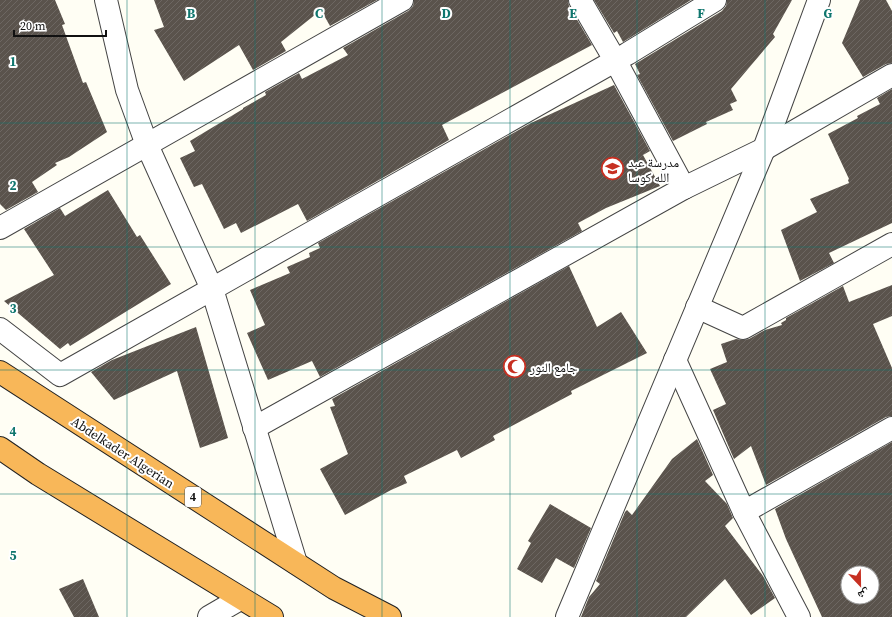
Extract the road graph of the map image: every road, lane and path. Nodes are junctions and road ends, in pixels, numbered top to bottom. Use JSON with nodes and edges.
{"nodes":[{"id":1,"x":106,"y":0,"type":"edge"},
{"id":2,"x":402,"y":0,"type":"edge"},
{"id":3,"x":580,"y":0,"type":"edge"},
{"id":4,"x":715,"y":0,"type":"edge"},
{"id":5,"x":819,"y":0,"type":"edge"},
{"id":6,"x":616,"y":60,"type":"junction"},
{"id":7,"x":892,"y":75,"type":"edge"},
{"id":8,"x":148,"y":145,"type":"junction"},
{"id":9,"x":764,"y":149,"type":"junction"},
{"id":10,"x":684,"y":188,"type":"junction"},
{"id":11,"x":0,"y":228,"type":"edge"},
{"id":12,"x":892,"y":244,"type":"edge"},
{"id":13,"x":212,"y":289,"type":"junction"},
{"id":14,"x":697,"y":307,"type":"junction"},
{"id":15,"x":0,"y":329,"type":"edge"},
{"id":16,"x":675,"y":360,"type":"junction"},
{"id":17,"x":0,"y":372,"type":"edge"},
{"id":18,"x":254,"y":428,"type":"junction"},
{"id":19,"x":892,"y":428,"type":"edge"},
{"id":20,"x":0,"y":448,"type":"edge"},
{"id":21,"x":744,"y":512,"type":"junction"},
{"id":22,"x":296,"y":563,"type":"junction"},
{"id":23,"x":240,"y":599,"type":"junction"},
{"id":24,"x":209,"y":617,"type":"edge"},
{"id":25,"x":272,"y":617,"type":"edge"},
{"id":26,"x":390,"y":617,"type":"edge"},
{"id":27,"x":567,"y":617,"type":"edge"},
{"id":28,"x":799,"y":617,"type":"edge"}],
"edges":[{"from":1,"to":8,"type":"street"},
{"from":2,"to":8,"type":"street"},
{"from":3,"to":6,"type":"street"},
{"from":4,"to":6,"type":"street"},
{"from":5,"to":9,"type":"street"},
{"from":6,"to":10,"type":"street"},
{"from":6,"to":13,"type":"street"},
{"from":7,"to":9,"type":"street"},
{"from":8,"to":11,"type":"street"},
{"from":8,"to":13,"type":"street"},
{"from":9,"to":10,"type":"street"},
{"from":9,"to":14,"type":"street"},
{"from":10,"to":18,"type":"street"},
{"from":12,"to":14,"type":"street"},
{"from":13,"to":15,"type":"street"},
{"from":13,"to":18,"type":"street"},
{"from":14,"to":16,"type":"street"},
{"from":16,"to":21,"type":"street"},
{"from":16,"to":27,"type":"street"},
{"from":17,"to":22,"type":"highway","name":"Abdelkader Algerian","number":"4"},
{"from":18,"to":22,"type":"street"},
{"from":19,"to":21,"type":"street"},
{"from":20,"to":23,"type":"highway"},
{"from":21,"to":28,"type":"street"},
{"from":22,"to":26,"type":"highway","name":"Abdelkader Algerian","number":"4"},
{"from":23,"to":24,"type":"street"},
{"from":23,"to":25,"type":"highway"}]}
